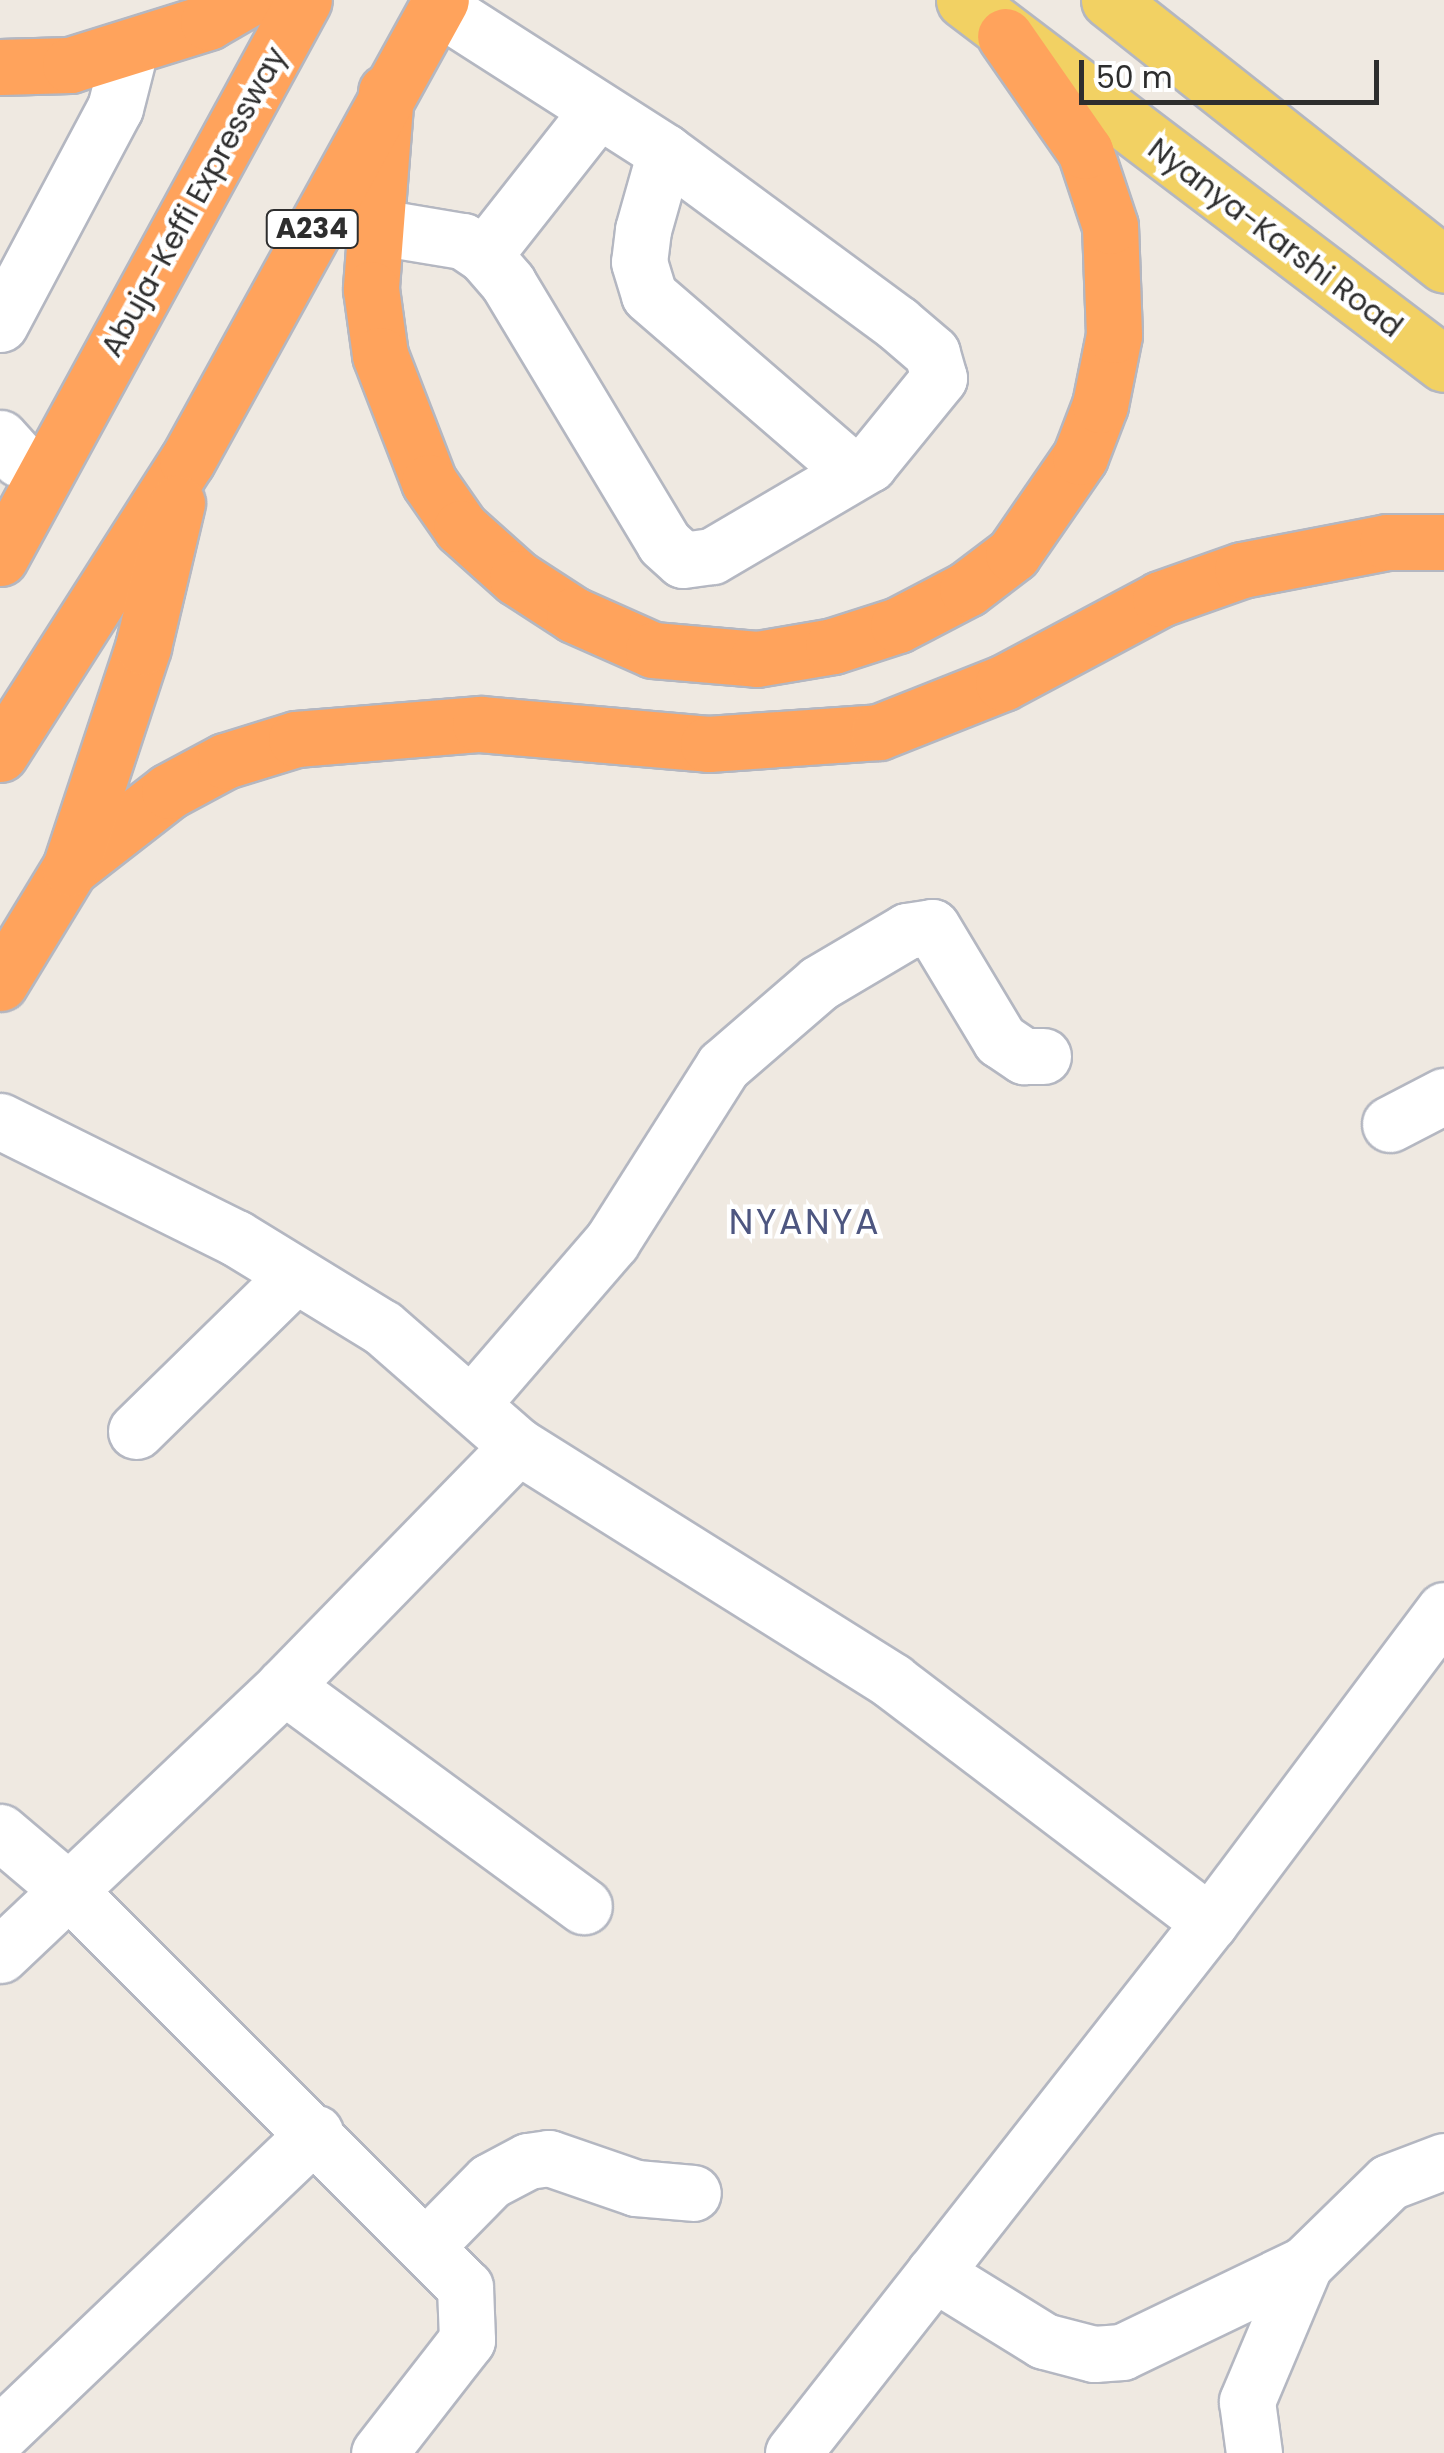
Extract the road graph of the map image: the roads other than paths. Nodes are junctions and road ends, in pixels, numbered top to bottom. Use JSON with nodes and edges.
{"nodes":[{"id":1,"x":246,"y":0,"type":"edge"},
{"id":2,"x":304,"y":0,"type":"edge"},
{"id":3,"x":964,"y":0,"type":"edge"},
{"id":4,"x":1108,"y":0,"type":"edge"},
{"id":5,"x":439,"y":3,"type":"edge"},
{"id":6,"x":1005,"y":36,"type":"junction"},
{"id":7,"x":130,"y":49,"type":"junction"},
{"id":8,"x":0,"y":67,"type":"edge"},
{"id":9,"x":386,"y":92,"type":"junction"},
{"id":10,"x":598,"y":110,"type":"junction"},
{"id":11,"x":665,"y":152,"type":"junction"},
{"id":12,"x":372,"y":226,"type":"junction"},
{"id":13,"x":484,"y":255,"type":"junction"},
{"id":14,"x":1444,"y":265,"type":"edge"},
{"id":15,"x":0,"y":324,"type":"edge"},
{"id":16,"x":1444,"y":364,"type":"edge"},
{"id":17,"x":83,"y":405,"type":"junction"},
{"id":18,"x":6,"y":458,"type":"edge"},
{"id":19,"x":187,"y":461,"type":"junction"},
{"id":20,"x":869,"y":464,"type":"junction"},
{"id":21,"x":1444,"y":542,"type":"edge"},
{"id":22,"x":0,"y":558,"type":"edge"},
{"id":23,"x":0,"y":754,"type":"edge"},
{"id":24,"x":70,"y":868,"type":"junction"},
{"id":25,"x":0,"y":983,"type":"edge"},
{"id":26,"x":1043,"y":1056,"type":"dead end"},
{"id":27,"x":1444,"y":1096,"type":"edge"},
{"id":28,"x":0,"y":1121,"type":"edge"},
{"id":29,"x":1390,"y":1124,"type":"dead end"},
{"id":30,"x":294,"y":1277,"type":"junction"},
{"id":31,"x":474,"y":1401,"type":"junction"},
{"id":32,"x":136,"y":1431,"type":"dead end"},
{"id":33,"x":518,"y":1446,"type":"junction"},
{"id":34,"x":1444,"y":1610,"type":"edge"},
{"id":35,"x":284,"y":1686,"type":"junction"},
{"id":36,"x":0,"y":1832,"type":"edge"},
{"id":37,"x":66,"y":1888,"type":"junction"},
{"id":38,"x":584,"y":1906,"type":"dead end"},
{"id":39,"x":1210,"y":1922,"type":"junction"},
{"id":40,"x":0,"y":1955,"type":"edge"},
{"id":41,"x":315,"y":2133,"type":"junction"},
{"id":42,"x":1444,"y":2160,"type":"edge"},
{"id":43,"x":693,"y":2192,"type":"dead end"},
{"id":44,"x":428,"y":2244,"type":"junction"},
{"id":45,"x":1305,"y":2264,"type":"junction"},
{"id":46,"x":934,"y":2274,"type":"junction"},
{"id":47,"x":0,"y":2434,"type":"edge"},
{"id":48,"x":379,"y":2453,"type":"edge"},
{"id":49,"x":793,"y":2453,"type":"edge"},
{"id":50,"x":1254,"y":2453,"type":"edge"}],
"edges":[{"from":1,"to":7,"type":"highway"},
{"from":2,"to":17,"type":"highway","name":"Abuja-Keffi Expressway"},
{"from":3,"to":6,"type":"main road","name":"Nyanya-Karshi Road"},
{"from":4,"to":14,"type":"main road"},
{"from":5,"to":9,"type":"highway","number":"A234"},
{"from":5,"to":10,"type":"street"},
{"from":6,"to":12,"type":"highway"},
{"from":6,"to":16,"type":"main road","name":"Nyanya-Karshi Road"},
{"from":7,"to":8,"type":"highway"},
{"from":7,"to":15,"type":"street"},
{"from":9,"to":12,"type":"highway"},
{"from":9,"to":19,"type":"highway","number":"A234"},
{"from":10,"to":11,"type":"street"},
{"from":10,"to":13,"type":"street"},
{"from":11,"to":20,"type":"street"},
{"from":11,"to":20,"type":"street"},
{"from":12,"to":13,"type":"street"},
{"from":13,"to":20,"type":"street"},
{"from":17,"to":18,"type":"highway","name":"Abuja-Keffi Expressway"},
{"from":17,"to":22,"type":"highway","name":"Abuja-Keffi Expressway"},
{"from":19,"to":23,"type":"highway","number":"A234"},
{"from":19,"to":24,"type":"highway"},
{"from":21,"to":24,"type":"highway"},
{"from":24,"to":25,"type":"highway"},
{"from":26,"to":31,"type":"street"},
{"from":27,"to":29,"type":"street"},
{"from":28,"to":30,"type":"street"},
{"from":30,"to":31,"type":"street"},
{"from":30,"to":32,"type":"street"},
{"from":31,"to":33,"type":"street"},
{"from":33,"to":35,"type":"street"},
{"from":33,"to":39,"type":"street"},
{"from":34,"to":39,"type":"street"},
{"from":35,"to":37,"type":"street"},
{"from":35,"to":38,"type":"street"},
{"from":36,"to":37,"type":"street"},
{"from":37,"to":40,"type":"street"},
{"from":37,"to":41,"type":"street"},
{"from":39,"to":46,"type":"street"},
{"from":41,"to":44,"type":"street"},
{"from":41,"to":47,"type":"street"},
{"from":42,"to":45,"type":"street"},
{"from":43,"to":44,"type":"street"},
{"from":44,"to":48,"type":"street"},
{"from":45,"to":46,"type":"street"},
{"from":45,"to":50,"type":"street"},
{"from":46,"to":49,"type":"street"}]}
